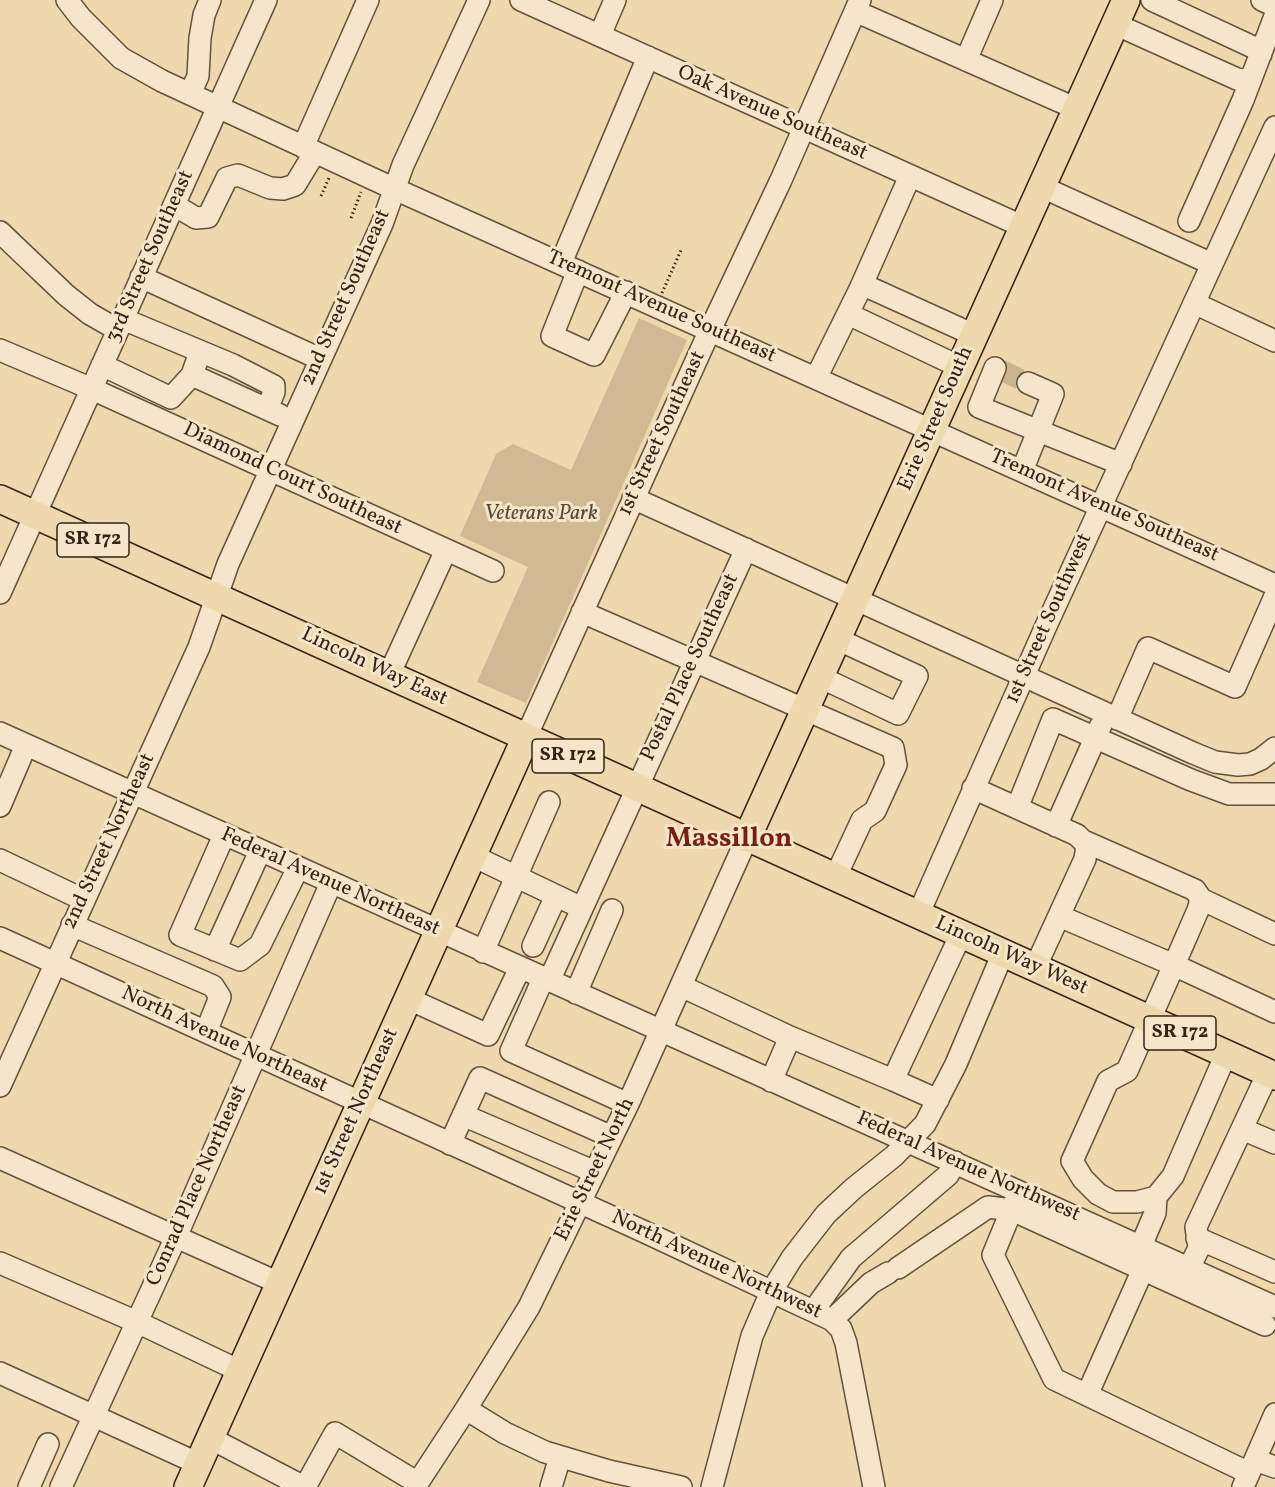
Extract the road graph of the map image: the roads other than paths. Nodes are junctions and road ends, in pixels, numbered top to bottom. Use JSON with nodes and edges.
{"nodes":[{"id":1,"x":68,"y":0,"type":"edge"},
{"id":2,"x":210,"y":0,"type":"edge"},
{"id":3,"x":266,"y":0,"type":"edge"},
{"id":4,"x":368,"y":0,"type":"edge"},
{"id":5,"x":478,"y":0,"type":"edge"},
{"id":6,"x":521,"y":0,"type":"edge"},
{"id":7,"x":615,"y":0,"type":"edge"},
{"id":8,"x":992,"y":0,"type":"edge"},
{"id":9,"x":1152,"y":0,"type":"edge"},
{"id":10,"x":1262,"y":0,"type":"edge"},
{"id":11,"x":858,"y":5,"type":"edge"},
{"id":12,"x":1275,"y":6,"type":"edge"},
{"id":13,"x":1120,"y":12,"type":"edge"},
{"id":14,"x":1275,"y":16,"type":"edge"},
{"id":15,"x":600,"y":35,"type":"junction"},
{"id":16,"x":1262,"y":54,"type":"junction"},
{"id":17,"x":648,"y":57,"type":"junction"},
{"id":18,"x":966,"y":60,"type":"junction"},
{"id":19,"x":1250,"y":81,"type":"junction"},
{"id":20,"x":190,"y":94,"type":"junction"},
{"id":21,"x":218,"y":108,"type":"junction"},
{"id":22,"x":1077,"y":109,"type":"junction"},
{"id":23,"x":1275,"y":127,"type":"edge"},
{"id":24,"x":803,"y":128,"type":"junction"},
{"id":25,"x":309,"y":149,"type":"junction"},
{"id":26,"x":910,"y":176,"type":"junction"},
{"id":27,"x":1042,"y":187,"type":"junction"},
{"id":28,"x":395,"y":189,"type":"junction"},
{"id":29,"x":174,"y":205,"type":"junction"},
{"id":30,"x":1189,"y":221,"type":"dead end"},
{"id":31,"x":1024,"y":227,"type":"junction"},
{"id":32,"x":0,"y":232,"type":"edge"},
{"id":33,"x":1212,"y":264,"type":"junction"},
{"id":34,"x":569,"y":267,"type":"junction"},
{"id":35,"x":141,"y":277,"type":"junction"},
{"id":36,"x":860,"y":289,"type":"junction"},
{"id":37,"x":626,"y":292,"type":"junction"},
{"id":38,"x":1194,"y":303,"type":"junction"},
{"id":39,"x":848,"y":314,"type":"junction"},
{"id":40,"x":120,"y":325,"type":"junction"},
{"id":41,"x":710,"y":330,"type":"junction"},
{"id":42,"x":1275,"y":340,"type":"edge"},
{"id":43,"x":0,"y":350,"type":"edge"},
{"id":44,"x":200,"y":352,"type":"junction"},
{"id":45,"x":966,"y":353,"type":"junction"},
{"id":46,"x":320,"y":359,"type":"junction"},
{"id":47,"x":102,"y":365,"type":"junction"},
{"id":48,"x":192,"y":375,"type":"junction"},
{"id":49,"x":816,"y":378,"type":"junction"},
{"id":50,"x":1028,"y":383,"type":"tunnel mouth"},
{"id":51,"x":92,"y":389,"type":"junction"},
{"id":52,"x":267,"y":409,"type":"junction"},
{"id":53,"x":292,"y":421,"type":"junction"},
{"id":54,"x":931,"y":430,"type":"junction"},
{"id":55,"x":1038,"y":431,"type":"junction"},
{"id":56,"x":1121,"y":464,"type":"junction"},
{"id":57,"x":270,"y":470,"type":"junction"},
{"id":58,"x":1022,"y":471,"type":"junction"},
{"id":59,"x":633,"y":498,"type":"junction"},
{"id":60,"x":0,"y":499,"type":"edge"},
{"id":61,"x":1101,"y":506,"type":"junction"},
{"id":62,"x":36,"y":514,"type":"junction"},
{"id":63,"x":746,"y":549,"type":"junction"},
{"id":64,"x":446,"y":550,"type":"junction"},
{"id":65,"x":493,"y":571,"type":"dead end"},
{"id":66,"x":1275,"y":585,"type":"edge"},
{"id":67,"x":0,"y":593,"type":"edge"},
{"id":68,"x":216,"y":596,"type":"junction"},
{"id":69,"x":1275,"y":596,"type":"edge"},
{"id":70,"x":855,"y":598,"type":"junction"},
{"id":71,"x":582,"y":612,"type":"junction"},
{"id":72,"x":837,"y":639,"type":"junction"},
{"id":73,"x":693,"y":662,"type":"junction"},
{"id":74,"x":389,"y":675,"type":"junction"},
{"id":75,"x":1024,"y":676,"type":"junction"},
{"id":76,"x":820,"y":677,"type":"junction"},
{"id":77,"x":1065,"y":695,"type":"junction"},
{"id":78,"x":805,"y":711,"type":"junction"},
{"id":79,"x":1111,"y":717,"type":"junction"},
{"id":80,"x":1053,"y":719,"type":"junction"},
{"id":81,"x":0,"y":733,"type":"edge"},
{"id":82,"x":526,"y":737,"type":"junction"},
{"id":83,"x":1094,"y":737,"type":"junction"},
{"id":84,"x":26,"y":745,"type":"junction"},
{"id":85,"x":1274,"y":753,"type":"edge"},
{"id":86,"x":637,"y":788,"type":"junction"},
{"id":87,"x":973,"y":788,"type":"junction"},
{"id":88,"x":133,"y":794,"type":"junction"},
{"id":89,"x":1275,"y":794,"type":"edge"},
{"id":90,"x":549,"y":802,"type":"dead end"},
{"id":91,"x":0,"y":806,"type":"edge"},
{"id":92,"x":1017,"y":808,"type":"junction"},
{"id":93,"x":1056,"y":826,"type":"junction"},
{"id":94,"x":224,"y":835,"type":"junction"},
{"id":95,"x":747,"y":838,"type":"junction"},
{"id":96,"x":1086,"y":842,"type":"junction"},
{"id":97,"x":260,"y":851,"type":"junction"},
{"id":98,"x":473,"y":856,"type":"junction"},
{"id":99,"x":0,"y":860,"type":"edge"},
{"id":100,"x":298,"y":868,"type":"junction"},
{"id":101,"x":516,"y":877,"type":"junction"},
{"id":102,"x":835,"y":878,"type":"junction"},
{"id":103,"x":331,"y":884,"type":"junction"},
{"id":104,"x":556,"y":896,"type":"junction"},
{"id":105,"x":1201,"y":899,"type":"junction"},
{"id":106,"x":84,"y":900,"type":"junction"},
{"id":107,"x":582,"y":908,"type":"junction"},
{"id":108,"x":612,"y":910,"type":"dead end"},
{"id":109,"x":918,"y":915,"type":"junction"},
{"id":110,"x":1059,"y":916,"type":"junction"},
{"id":111,"x":72,"y":925,"type":"junction"},
{"id":112,"x":439,"y":932,"type":"junction"},
{"id":113,"x":961,"y":934,"type":"junction"},
{"id":114,"x":1275,"y":934,"type":"edge"},
{"id":115,"x":0,"y":938,"type":"edge"},
{"id":116,"x":533,"y":946,"type":"dead end"},
{"id":117,"x":215,"y":950,"type":"junction"},
{"id":118,"x":483,"y":952,"type":"junction"},
{"id":119,"x":1003,"y":953,"type":"junction"},
{"id":120,"x":54,"y":963,"type":"junction"},
{"id":121,"x":1174,"y":965,"type":"junction"},
{"id":122,"x":520,"y":968,"type":"junction"},
{"id":123,"x":1035,"y":968,"type":"junction"},
{"id":124,"x":546,"y":980,"type":"junction"},
{"id":125,"x":681,"y":986,"type":"junction"},
{"id":126,"x":576,"y":993,"type":"junction"},
{"id":127,"x":409,"y":999,"type":"junction"},
{"id":128,"x":1275,"y":1012,"type":"edge"},
{"id":129,"x":1149,"y":1019,"type":"junction"},
{"id":130,"x":206,"y":1032,"type":"junction"},
{"id":131,"x":661,"y":1032,"type":"junction"},
{"id":132,"x":790,"y":1037,"type":"junction"},
{"id":133,"x":256,"y":1054,"type":"junction"},
{"id":134,"x":1226,"y":1054,"type":"junction"},
{"id":135,"x":1272,"y":1075,"type":"edge"},
{"id":136,"x":771,"y":1080,"type":"junction"},
{"id":137,"x":893,"y":1080,"type":"junction"},
{"id":138,"x":0,"y":1086,"type":"edge"},
{"id":139,"x":938,"y":1100,"type":"junction"},
{"id":140,"x":362,"y":1103,"type":"junction"},
{"id":141,"x":628,"y":1104,"type":"junction"},
{"id":142,"x":463,"y":1115,"type":"junction"},
{"id":143,"x":1242,"y":1129,"type":"junction"},
{"id":144,"x":612,"y":1137,"type":"junction"},
{"id":145,"x":910,"y":1142,"type":"junction"},
{"id":146,"x":1275,"y":1143,"type":"edge"},
{"id":147,"x":450,"y":1144,"type":"junction"},
{"id":148,"x":0,"y":1158,"type":"edge"},
{"id":149,"x":955,"y":1162,"type":"junction"},
{"id":150,"x":595,"y":1172,"type":"junction"},
{"id":151,"x":1156,"y":1197,"type":"junction"},
{"id":152,"x":1015,"y":1201,"type":"junction"},
{"id":153,"x":580,"y":1203,"type":"junction"},
{"id":154,"x":176,"y":1237,"type":"junction"},
{"id":155,"x":1197,"y":1238,"type":"junction"},
{"id":156,"x":1145,"y":1255,"type":"junction"},
{"id":157,"x":0,"y":1263,"type":"edge"},
{"id":158,"x":1189,"y":1268,"type":"junction"},
{"id":159,"x":1275,"y":1272,"type":"edge"},
{"id":160,"x":279,"y":1283,"type":"junction"},
{"id":161,"x":771,"y":1292,"type":"junction"},
{"id":162,"x":1275,"y":1307,"type":"edge"},
{"id":163,"x":823,"y":1315,"type":"junction"},
{"id":164,"x":137,"y":1322,"type":"junction"},
{"id":165,"x":1264,"y":1325,"type":"dead end"},
{"id":166,"x":240,"y":1371,"type":"junction"},
{"id":167,"x":0,"y":1373,"type":"edge"},
{"id":168,"x":1087,"y":1395,"type":"junction"},
{"id":169,"x":466,"y":1409,"type":"junction"},
{"id":170,"x":1275,"y":1414,"type":"edge"},
{"id":171,"x":93,"y":1416,"type":"junction"},
{"id":172,"x":210,"y":1438,"type":"junction"},
{"id":173,"x":48,"y":1444,"type":"dead end"},
{"id":174,"x":560,"y":1457,"type":"junction"},
{"id":175,"x":1275,"y":1467,"type":"edge"},
{"id":176,"x":1249,"y":1474,"type":"edge"},
{"id":177,"x":195,"y":1480,"type":"edge"},
{"id":178,"x":873,"y":1483,"type":"edge"},
{"id":179,"x":417,"y":1485,"type":"edge"},
{"id":180,"x":28,"y":1487,"type":"edge"},
{"id":181,"x":61,"y":1487,"type":"edge"},
{"id":182,"x":304,"y":1487,"type":"edge"},
{"id":183,"x":551,"y":1487,"type":"edge"},
{"id":184,"x":681,"y":1487,"type":"edge"},
{"id":185,"x":712,"y":1487,"type":"edge"}],
"edges":[{"from":1,"to":20,"type":"street","name":"Tremont Avenue Southeast"},
{"from":2,"to":20,"type":"street"},
{"from":3,"to":21,"type":"street","name":"3rd Street Southeast"},
{"from":4,"to":25,"type":"street"},
{"from":5,"to":28,"type":"street","name":"2nd Street Southeast"},
{"from":6,"to":15,"type":"street","name":"Oak Avenue Southeast"},
{"from":7,"to":15,"type":"street"},
{"from":8,"to":18,"type":"street"},
{"from":9,"to":16,"type":"street"},
{"from":10,"to":12,"type":"street"},
{"from":11,"to":18,"type":"street"},
{"from":11,"to":24,"type":"street","name":"1st Street Southeast"},
{"from":13,"to":19,"type":"street"},
{"from":13,"to":22,"type":"main road","name":"Erie Street South"},
{"from":14,"to":16,"type":"street"},
{"from":15,"to":17,"type":"street","name":"Oak Avenue Southeast"},
{"from":16,"to":19,"type":"street"},
{"from":17,"to":24,"type":"street","name":"Oak Avenue Southeast"},
{"from":17,"to":34,"type":"street"},
{"from":18,"to":22,"type":"street"},
{"from":19,"to":30,"type":"street"},
{"from":20,"to":21,"type":"street","name":"Tremont Avenue Southeast"},
{"from":21,"to":25,"type":"street","name":"Tremont Avenue Southeast"},
{"from":21,"to":29,"type":"street","name":"3rd Street Southeast"},
{"from":22,"to":27,"type":"main road","name":"Erie Street South"},
{"from":23,"to":33,"type":"street","name":"1st Street Southwest"},
{"from":24,"to":26,"type":"street","name":"Oak Avenue Southeast"},
{"from":24,"to":41,"type":"street","name":"1st Street Southeast"},
{"from":25,"to":28,"type":"street","name":"Tremont Avenue Southeast"},
{"from":25,"to":29,"type":"street"},
{"from":26,"to":31,"type":"street","name":"Oak Avenue Southeast"},
{"from":26,"to":36,"type":"street"},
{"from":27,"to":31,"type":"main road","name":"Erie Street South"},
{"from":27,"to":33,"type":"street"},
{"from":28,"to":34,"type":"street","name":"Tremont Avenue Southeast"},
{"from":28,"to":46,"type":"street","name":"2nd Street Southeast"},
{"from":29,"to":35,"type":"street","name":"3rd Street Southeast"},
{"from":31,"to":45,"type":"main road","name":"Erie Street South"},
{"from":32,"to":40,"type":"street"},
{"from":33,"to":38,"type":"street","name":"1st Street Southwest"},
{"from":34,"to":37,"type":"street","name":"Tremont Avenue Southeast"},
{"from":34,"to":37,"type":"street"},
{"from":35,"to":40,"type":"street","name":"3rd Street Southeast"},
{"from":35,"to":46,"type":"street"},
{"from":36,"to":39,"type":"street"},
{"from":36,"to":45,"type":"street"},
{"from":37,"to":41,"type":"street","name":"Tremont Avenue Southeast"},
{"from":38,"to":42,"type":"street"},
{"from":38,"to":56,"type":"street","name":"1st Street Southwest"},
{"from":39,"to":45,"type":"street"},
{"from":39,"to":49,"type":"street"},
{"from":40,"to":44,"type":"street"},
{"from":40,"to":47,"type":"street","name":"3rd Street Southeast"},
{"from":41,"to":49,"type":"street","name":"Tremont Avenue Southeast"},
{"from":41,"to":59,"type":"street","name":"1st Street Southeast"},
{"from":43,"to":51,"type":"street","name":"Diamond Court Southeast"},
{"from":44,"to":48,"type":"street"},
{"from":44,"to":52,"type":"street"},
{"from":45,"to":54,"type":"main road","name":"Erie Street South"},
{"from":45,"to":55,"type":"street"},
{"from":46,"to":53,"type":"street","name":"2nd Street Southeast"},
{"from":47,"to":48,"type":"street"},
{"from":47,"to":51,"type":"street","name":"3rd Street Southeast"},
{"from":48,"to":52,"type":"street"},
{"from":49,"to":54,"type":"street","name":"Tremont Avenue Southeast"},
{"from":50,"to":55,"type":"street"},
{"from":51,"to":57,"type":"street","name":"Diamond Court Southeast"},
{"from":51,"to":62,"type":"street","name":"3rd Street Southeast"},
{"from":52,"to":53,"type":"street"},
{"from":53,"to":57,"type":"street","name":"2nd Street Southeast"},
{"from":54,"to":58,"type":"street","name":"Tremont Avenue Southeast"},
{"from":54,"to":70,"type":"main road","name":"Erie Street South"},
{"from":55,"to":56,"type":"street"},
{"from":55,"to":58,"type":"street"},
{"from":56,"to":61,"type":"street","name":"1st Street Southwest"},
{"from":57,"to":64,"type":"street","name":"Diamond Court Southeast"},
{"from":57,"to":68,"type":"street","name":"2nd Street Southeast"},
{"from":58,"to":61,"type":"street","name":"Tremont Avenue Southeast"},
{"from":59,"to":63,"type":"street"},
{"from":59,"to":71,"type":"street","name":"1st Street Southeast"},
{"from":60,"to":62,"type":"main road","name":"Lincoln Way East","number":"SR 172"},
{"from":61,"to":66,"type":"street","name":"Tremont Avenue Southeast"},
{"from":61,"to":75,"type":"street","name":"1st Street Southwest"},
{"from":62,"to":67,"type":"street","name":"3rd Street Southeast"},
{"from":62,"to":68,"type":"main road","name":"Lincoln Way East","number":"SR 172"},
{"from":63,"to":70,"type":"street"},
{"from":63,"to":73,"type":"street","name":"Postal Place Southeast"},
{"from":64,"to":65,"type":"street","name":"Diamond Court Southeast"},
{"from":64,"to":74,"type":"street"},
{"from":68,"to":74,"type":"main road","name":"Lincoln Way East","number":"SR 172"},
{"from":68,"to":88,"type":"street","name":"2nd Street Northeast"},
{"from":69,"to":79,"type":"street"},
{"from":70,"to":72,"type":"main road","name":"Erie Street South"},
{"from":70,"to":75,"type":"street"},
{"from":71,"to":73,"type":"street"},
{"from":71,"to":82,"type":"street","name":"1st Street Southeast"},
{"from":72,"to":76,"type":"main road","name":"Erie Street South"},
{"from":72,"to":76,"type":"street"},
{"from":73,"to":78,"type":"street"},
{"from":73,"to":86,"type":"street","name":"Postal Place Southeast"},
{"from":74,"to":82,"type":"main road","name":"Lincoln Way East","number":"SR 172"},
{"from":75,"to":77,"type":"street"},
{"from":75,"to":87,"type":"street","name":"1st Street Southwest"},
{"from":76,"to":78,"type":"main road","name":"Erie Street South"},
{"from":77,"to":79,"type":"street"},
{"from":77,"to":80,"type":"street"},
{"from":78,"to":95,"type":"main road","name":"Erie Street South"},
{"from":78,"to":102,"type":"street"},
{"from":79,"to":83,"type":"street"},
{"from":79,"to":85,"type":"street"},
{"from":80,"to":83,"type":"street"},
{"from":80,"to":92,"type":"street"},
{"from":81,"to":84,"type":"street","name":"Federal Avenue Northeast"},
{"from":82,"to":86,"type":"main road","name":"Lincoln Way East","number":"SR 172"},
{"from":82,"to":98,"type":"main road","name":"1st Street Northeast"},
{"from":83,"to":89,"type":"street"},
{"from":83,"to":93,"type":"street"},
{"from":84,"to":88,"type":"street","name":"Federal Avenue Northeast"},
{"from":84,"to":91,"type":"street"},
{"from":86,"to":95,"type":"main road","name":"Lincoln Way East","number":"SR 172"},
{"from":86,"to":107,"type":"street","name":"Postal Place Southeast"},
{"from":87,"to":92,"type":"street"},
{"from":87,"to":109,"type":"street","name":"1st Street Southwest"},
{"from":88,"to":94,"type":"street","name":"Federal Avenue Northeast"},
{"from":88,"to":106,"type":"street","name":"2nd Street Northeast"},
{"from":90,"to":101,"type":"street"},
{"from":92,"to":93,"type":"street"},
{"from":93,"to":96,"type":"street"},
{"from":94,"to":97,"type":"street","name":"Federal Avenue Northeast"},
{"from":94,"to":117,"type":"street"},
{"from":95,"to":102,"type":"main road","name":"Lincoln Way West","number":"SR 172"},
{"from":95,"to":125,"type":"street","name":"Erie Street North"},
{"from":96,"to":105,"type":"street"},
{"from":96,"to":110,"type":"street"},
{"from":97,"to":100,"type":"street","name":"Federal Avenue Northeast"},
{"from":97,"to":117,"type":"street"},
{"from":98,"to":101,"type":"street"},
{"from":98,"to":112,"type":"main road","name":"1st Street Northeast"},
{"from":99,"to":106,"type":"street"},
{"from":100,"to":103,"type":"street","name":"Federal Avenue Northeast"},
{"from":100,"to":117,"type":"street"},
{"from":101,"to":104,"type":"street"},
{"from":101,"to":118,"type":"street"},
{"from":102,"to":109,"type":"main road","name":"Lincoln Way West","number":"SR 172"},
{"from":103,"to":112,"type":"street","name":"Federal Avenue Northeast"},
{"from":103,"to":133,"type":"street","name":"Conrad Place Northeast"},
{"from":104,"to":107,"type":"street"},
{"from":104,"to":116,"type":"street"},
{"from":105,"to":114,"type":"street"},
{"from":105,"to":121,"type":"street"},
{"from":106,"to":111,"type":"street","name":"2nd Street Northeast"},
{"from":107,"to":124,"type":"street","name":"Postal Place Southeast"},
{"from":108,"to":126,"type":"street"},
{"from":109,"to":113,"type":"main road","name":"Lincoln Way West","number":"SR 172"},
{"from":110,"to":121,"type":"street"},
{"from":110,"to":123,"type":"street"},
{"from":111,"to":120,"type":"street","name":"2nd Street Northeast"},
{"from":111,"to":130,"type":"street"},
{"from":112,"to":118,"type":"street","name":"Federal Avenue Northeast"},
{"from":112,"to":127,"type":"main road","name":"1st Street Northeast"},
{"from":113,"to":119,"type":"main road","name":"Lincoln Way West","number":"SR 172"},
{"from":113,"to":137,"type":"street"},
{"from":115,"to":120,"type":"street","name":"North Avenue Northeast"},
{"from":118,"to":122,"type":"street","name":"Federal Avenue Northeast"},
{"from":119,"to":123,"type":"main road","name":"Lincoln Way West","number":"SR 172"},
{"from":119,"to":139,"type":"street"},
{"from":120,"to":130,"type":"street","name":"North Avenue Northeast"},
{"from":120,"to":138,"type":"street","name":"2nd Street Northeast"},
{"from":121,"to":128,"type":"street"},
{"from":121,"to":129,"type":"street"},
{"from":122,"to":124,"type":"street","name":"Federal Avenue Northeast"},
{"from":122,"to":127,"type":"street"},
{"from":123,"to":129,"type":"main road","name":"Lincoln Way West","number":"SR 172"},
{"from":124,"to":126,"type":"street","name":"Federal Avenue Northeast"},
{"from":124,"to":141,"type":"street","name":"Postal Place Southeast"},
{"from":125,"to":131,"type":"street","name":"Erie Street North"},
{"from":125,"to":132,"type":"street"},
{"from":126,"to":131,"type":"street","name":"Federal Avenue Northeast"},
{"from":127,"to":140,"type":"main road","name":"1st Street Northeast"},
{"from":129,"to":134,"type":"main road","name":"Lincoln Way West","number":"SR 172"},
{"from":129,"to":151,"type":"street"},
{"from":130,"to":133,"type":"street","name":"North Avenue Northeast"},
{"from":131,"to":136,"type":"street","name":"Federal Avenue Northwest"},
{"from":131,"to":141,"type":"street","name":"Erie Street North"},
{"from":132,"to":136,"type":"street"},
{"from":132,"to":137,"type":"street"},
{"from":133,"to":140,"type":"street","name":"North Avenue Northeast"},
{"from":133,"to":154,"type":"street","name":"Conrad Place Northeast"},
{"from":134,"to":135,"type":"main road","name":"Lincoln Way West","number":"SR 172"},
{"from":134,"to":151,"type":"street"},
{"from":135,"to":143,"type":"street"},
{"from":136,"to":145,"type":"street","name":"Federal Avenue Northwest"},
{"from":137,"to":139,"type":"street"},
{"from":139,"to":145,"type":"street"},
{"from":140,"to":147,"type":"street","name":"North Avenue Northeast"},
{"from":140,"to":160,"type":"main road","name":"1st Street Northeast"},
{"from":141,"to":144,"type":"street","name":"Erie Street North"},
{"from":142,"to":144,"type":"street"},
{"from":142,"to":147,"type":"street"},
{"from":142,"to":150,"type":"street"},
{"from":143,"to":146,"type":"street"},
{"from":143,"to":155,"type":"street"},
{"from":144,"to":150,"type":"street","name":"Erie Street North"},
{"from":145,"to":149,"type":"street","name":"Federal Avenue Northwest"},
{"from":145,"to":161,"type":"street"},
{"from":147,"to":153,"type":"street","name":"North Avenue Northeast"},
{"from":148,"to":154,"type":"street"},
{"from":149,"to":152,"type":"street","name":"Federal Avenue Northwest"},
{"from":149,"to":163,"type":"street"},
{"from":150,"to":153,"type":"street","name":"Erie Street North"},
{"from":151,"to":156,"type":"street"},
{"from":152,"to":156,"type":"street","name":"Federal Avenue Northwest"},
{"from":152,"to":163,"type":"street"},
{"from":152,"to":168,"type":"street"},
{"from":153,"to":161,"type":"street","name":"North Avenue Northwest"},
{"from":153,"to":169,"type":"street","name":"Erie Street North"},
{"from":154,"to":160,"type":"street"},
{"from":154,"to":164,"type":"street","name":"Conrad Place Northeast"},
{"from":155,"to":158,"type":"street"},
{"from":155,"to":159,"type":"street"},
{"from":156,"to":158,"type":"street","name":"Federal Avenue Northwest"},
{"from":156,"to":165,"type":"street"},
{"from":156,"to":168,"type":"street"},
{"from":157,"to":164,"type":"street"},
{"from":158,"to":162,"type":"street","name":"Federal Avenue Northwest"},
{"from":160,"to":166,"type":"main road","name":"1st Street Northeast"},
{"from":161,"to":163,"type":"street","name":"North Avenue Northwest"},
{"from":161,"to":185,"type":"street"},
{"from":163,"to":178,"type":"street","name":"North Avenue Northwest"},
{"from":164,"to":166,"type":"street"},
{"from":164,"to":171,"type":"street","name":"Conrad Place Northeast"},
{"from":166,"to":172,"type":"main road","name":"1st Street Northeast"},
{"from":167,"to":171,"type":"street"},
{"from":168,"to":176,"type":"street"},
{"from":169,"to":174,"type":"street"},
{"from":169,"to":179,"type":"street","name":"Erie Street North"},
{"from":170,"to":176,"type":"street"},
{"from":171,"to":177,"type":"street"},
{"from":171,"to":181,"type":"street","name":"Conrad Place Northeast"},
{"from":172,"to":177,"type":"main road","name":"1st Street Northeast"},
{"from":172,"to":182,"type":"street"},
{"from":173,"to":180,"type":"street"},
{"from":174,"to":183,"type":"street"},
{"from":174,"to":184,"type":"street"},
{"from":175,"to":176,"type":"street"},
{"from":179,"to":182,"type":"street"}]}
